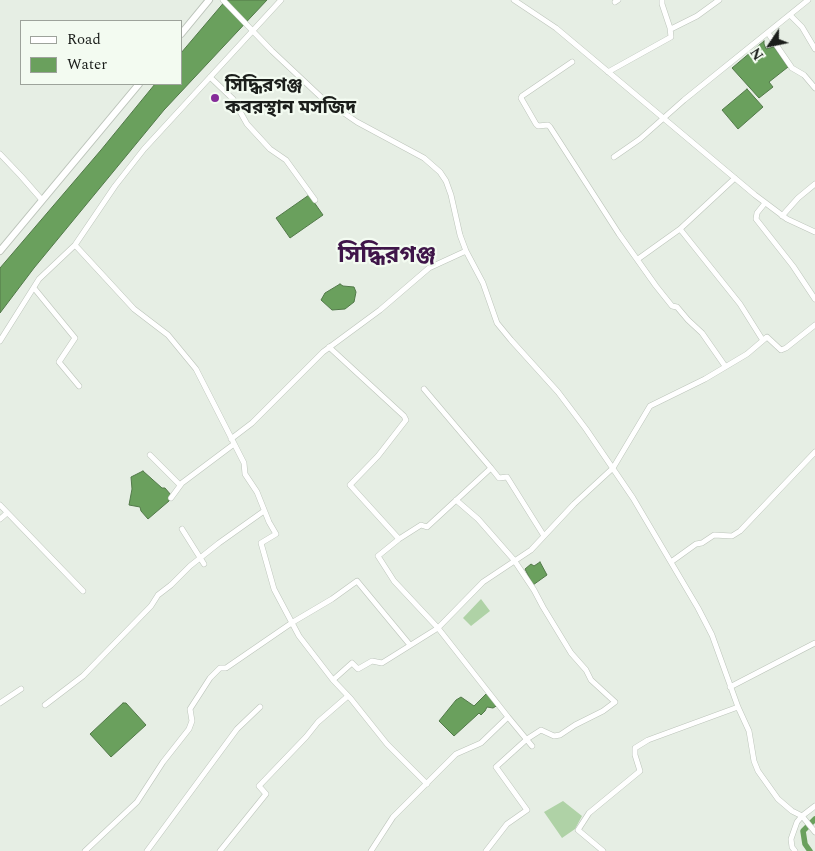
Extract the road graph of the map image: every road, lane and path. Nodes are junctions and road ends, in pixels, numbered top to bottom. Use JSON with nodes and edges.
{"nodes":[{"id":1,"x":223,"y":0,"type":"edge"},
{"id":2,"x":281,"y":0,"type":"edge"},
{"id":3,"x":514,"y":0,"type":"edge"},
{"id":4,"x":655,"y":0,"type":"edge"},
{"id":5,"x":662,"y":0,"type":"edge"},
{"id":6,"x":719,"y":0,"type":"edge"},
{"id":7,"x":808,"y":0,"type":"edge"},
{"id":8,"x":205,"y":2,"type":"edge"},
{"id":9,"x":790,"y":15,"type":"junction"},
{"id":10,"x":671,"y":29,"type":"junction"},
{"id":11,"x":254,"y":31,"type":"junction"},
{"id":12,"x":182,"y":33,"type":"edge"},
{"id":13,"x":768,"y":33,"type":"junction"},
{"id":14,"x":815,"y":49,"type":"edge"},
{"id":15,"x":572,"y":62,"type":"dead end"},
{"id":16,"x":608,"y":72,"type":"junction"},
{"id":17,"x":210,"y":77,"type":"junction"},
{"id":18,"x":138,"y":85,"type":"edge"},
{"id":19,"x":815,"y":88,"type":"edge"},
{"id":20,"x":664,"y":118,"type":"junction"},
{"id":21,"x":0,"y":154,"type":"edge"},
{"id":22,"x":614,"y":157,"type":"dead end"},
{"id":23,"x":735,"y":178,"type":"junction"},
{"id":24,"x":815,"y":184,"type":"edge"},
{"id":25,"x":42,"y":200,"type":"junction"},
{"id":26,"x":315,"y":200,"type":"dead end"},
{"id":27,"x":765,"y":203,"type":"junction"},
{"id":28,"x":782,"y":216,"type":"junction"},
{"id":29,"x":680,"y":229,"type":"junction"},
{"id":30,"x":815,"y":232,"type":"edge"},
{"id":31,"x":75,"y":245,"type":"junction"},
{"id":32,"x":0,"y":251,"type":"edge"},
{"id":33,"x":466,"y":251,"type":"junction"},
{"id":34,"x":638,"y":259,"type":"junction"},
{"id":35,"x":34,"y":288,"type":"junction"},
{"id":36,"x":815,"y":298,"type":"edge"},
{"id":37,"x":815,"y":325,"type":"edge"},
{"id":38,"x":762,"y":340,"type":"junction"},
{"id":39,"x":0,"y":341,"type":"edge"},
{"id":40,"x":329,"y":347,"type":"junction"},
{"id":41,"x":725,"y":366,"type":"junction"},
{"id":42,"x":79,"y":386,"type":"dead end"},
{"id":43,"x":424,"y":389,"type":"dead end"},
{"id":44,"x":232,"y":442,"type":"junction"},
{"id":45,"x":815,"y":452,"type":"edge"},
{"id":46,"x":150,"y":455,"type":"dead end"},
{"id":47,"x":491,"y":468,"type":"junction"},
{"id":48,"x":613,"y":468,"type":"junction"},
{"id":49,"x":180,"y":486,"type":"junction"},
{"id":50,"x":171,"y":498,"type":"dead end"},
{"id":51,"x":456,"y":500,"type":"junction"},
{"id":52,"x":0,"y":504,"type":"edge"},
{"id":53,"x":264,"y":511,"type":"junction"},
{"id":54,"x":7,"y":513,"type":"junction"},
{"id":55,"x":0,"y":519,"type":"edge"},
{"id":56,"x":182,"y":529,"type":"dead end"},
{"id":57,"x":544,"y":536,"type":"junction"},
{"id":58,"x":399,"y":539,"type":"junction"},
{"id":59,"x":200,"y":558,"type":"junction"},
{"id":60,"x":514,"y":560,"type":"junction"},
{"id":61,"x":671,"y":562,"type":"junction"},
{"id":62,"x":204,"y":564,"type":"dead end"},
{"id":63,"x":83,"y":591,"type":"dead end"},
{"id":64,"x":293,"y":622,"type":"junction"},
{"id":65,"x":438,"y":628,"type":"junction"},
{"id":66,"x":815,"y":643,"type":"edge"},
{"id":67,"x":410,"y":645,"type":"junction"},
{"id":68,"x":333,"y":680,"type":"junction"},
{"id":69,"x":730,"y":687,"type":"junction"},
{"id":70,"x":21,"y":689,"type":"dead end"},
{"id":71,"x":348,"y":696,"type":"junction"},
{"id":72,"x":0,"y":702,"type":"edge"},
{"id":73,"x":45,"y":705,"type":"dead end"},
{"id":74,"x":260,"y":707,"type":"dead end"},
{"id":75,"x":738,"y":707,"type":"junction"},
{"id":76,"x":508,"y":717,"type":"junction"},
{"id":77,"x":527,"y":739,"type":"junction"},
{"id":78,"x":532,"y":746,"type":"dead end"},
{"id":79,"x":427,"y":784,"type":"junction"},
{"id":80,"x":815,"y":806,"type":"edge"},
{"id":81,"x":803,"y":817,"type":"junction"},
{"id":82,"x":815,"y":832,"type":"edge"},
{"id":83,"x":85,"y":851,"type":"edge"},
{"id":84,"x":146,"y":851,"type":"edge"},
{"id":85,"x":220,"y":851,"type":"edge"},
{"id":86,"x":371,"y":851,"type":"edge"},
{"id":87,"x":486,"y":851,"type":"edge"},
{"id":88,"x":603,"y":851,"type":"edge"},
{"id":89,"x":795,"y":851,"type":"edge"}],
"edges":[{"from":1,"to":11,"type":"street"},
{"from":2,"to":11,"type":"street"},
{"from":3,"to":16,"type":"street"},
{"from":4,"to":5,"type":"street"},
{"from":5,"to":10,"type":"street"},
{"from":6,"to":10,"type":"street"},
{"from":7,"to":9,"type":"street"},
{"from":8,"to":12,"type":"main road"},
{"from":9,"to":13,"type":"street"},
{"from":9,"to":14,"type":"street"},
{"from":10,"to":16,"type":"street"},
{"from":11,"to":17,"type":"street"},
{"from":11,"to":33,"type":"street"},
{"from":13,"to":19,"type":"street"},
{"from":13,"to":20,"type":"street"},
{"from":15,"to":34,"type":"street"},
{"from":16,"to":20,"type":"street"},
{"from":17,"to":26,"type":"street"},
{"from":17,"to":31,"type":"street"},
{"from":18,"to":25,"type":"main road"},
{"from":20,"to":22,"type":"street"},
{"from":20,"to":23,"type":"street"},
{"from":21,"to":25,"type":"street"},
{"from":23,"to":27,"type":"street"},
{"from":23,"to":29,"type":"street"},
{"from":24,"to":28,"type":"street"},
{"from":25,"to":32,"type":"main road"},
{"from":27,"to":28,"type":"street"},
{"from":27,"to":36,"type":"street"},
{"from":28,"to":30,"type":"street"},
{"from":29,"to":34,"type":"street"},
{"from":29,"to":38,"type":"street"},
{"from":31,"to":35,"type":"street"},
{"from":31,"to":44,"type":"street"},
{"from":33,"to":40,"type":"street"},
{"from":33,"to":48,"type":"street"},
{"from":34,"to":41,"type":"street"},
{"from":35,"to":39,"type":"street"},
{"from":35,"to":42,"type":"street"},
{"from":37,"to":38,"type":"street"},
{"from":38,"to":41,"type":"street"},
{"from":40,"to":44,"type":"street"},
{"from":40,"to":58,"type":"street"},
{"from":41,"to":48,"type":"street"},
{"from":43,"to":47,"type":"street"},
{"from":44,"to":49,"type":"street"},
{"from":44,"to":53,"type":"street"},
{"from":45,"to":61,"type":"street"},
{"from":46,"to":49,"type":"street"},
{"from":47,"to":51,"type":"street"},
{"from":47,"to":57,"type":"street"},
{"from":48,"to":57,"type":"street"},
{"from":48,"to":61,"type":"street"},
{"from":49,"to":50,"type":"street"},
{"from":51,"to":58,"type":"street"},
{"from":51,"to":60,"type":"street"},
{"from":52,"to":54,"type":"street"},
{"from":53,"to":59,"type":"street"},
{"from":53,"to":64,"type":"street"},
{"from":54,"to":55,"type":"street"},
{"from":54,"to":63,"type":"street"},
{"from":56,"to":59,"type":"street"},
{"from":57,"to":60,"type":"street"},
{"from":58,"to":65,"type":"street"},
{"from":59,"to":62,"type":"street"},
{"from":59,"to":73,"type":"street"},
{"from":60,"to":65,"type":"street"},
{"from":60,"to":77,"type":"street"},
{"from":61,"to":69,"type":"street"},
{"from":64,"to":67,"type":"street"},
{"from":64,"to":68,"type":"street"},
{"from":64,"to":83,"type":"street"},
{"from":65,"to":67,"type":"street"},
{"from":65,"to":76,"type":"street"},
{"from":66,"to":69,"type":"street"},
{"from":67,"to":68,"type":"street"},
{"from":68,"to":71,"type":"street"},
{"from":69,"to":75,"type":"street"},
{"from":70,"to":72,"type":"street"},
{"from":71,"to":79,"type":"street"},
{"from":71,"to":85,"type":"street"},
{"from":74,"to":84,"type":"street"},
{"from":75,"to":81,"type":"street"},
{"from":75,"to":88,"type":"street"},
{"from":76,"to":77,"type":"street"},
{"from":76,"to":79,"type":"street"},
{"from":77,"to":78,"type":"street"},
{"from":77,"to":87,"type":"street"},
{"from":79,"to":86,"type":"street"},
{"from":80,"to":81,"type":"street"},
{"from":81,"to":82,"type":"street"},
{"from":81,"to":89,"type":"street"}]}
